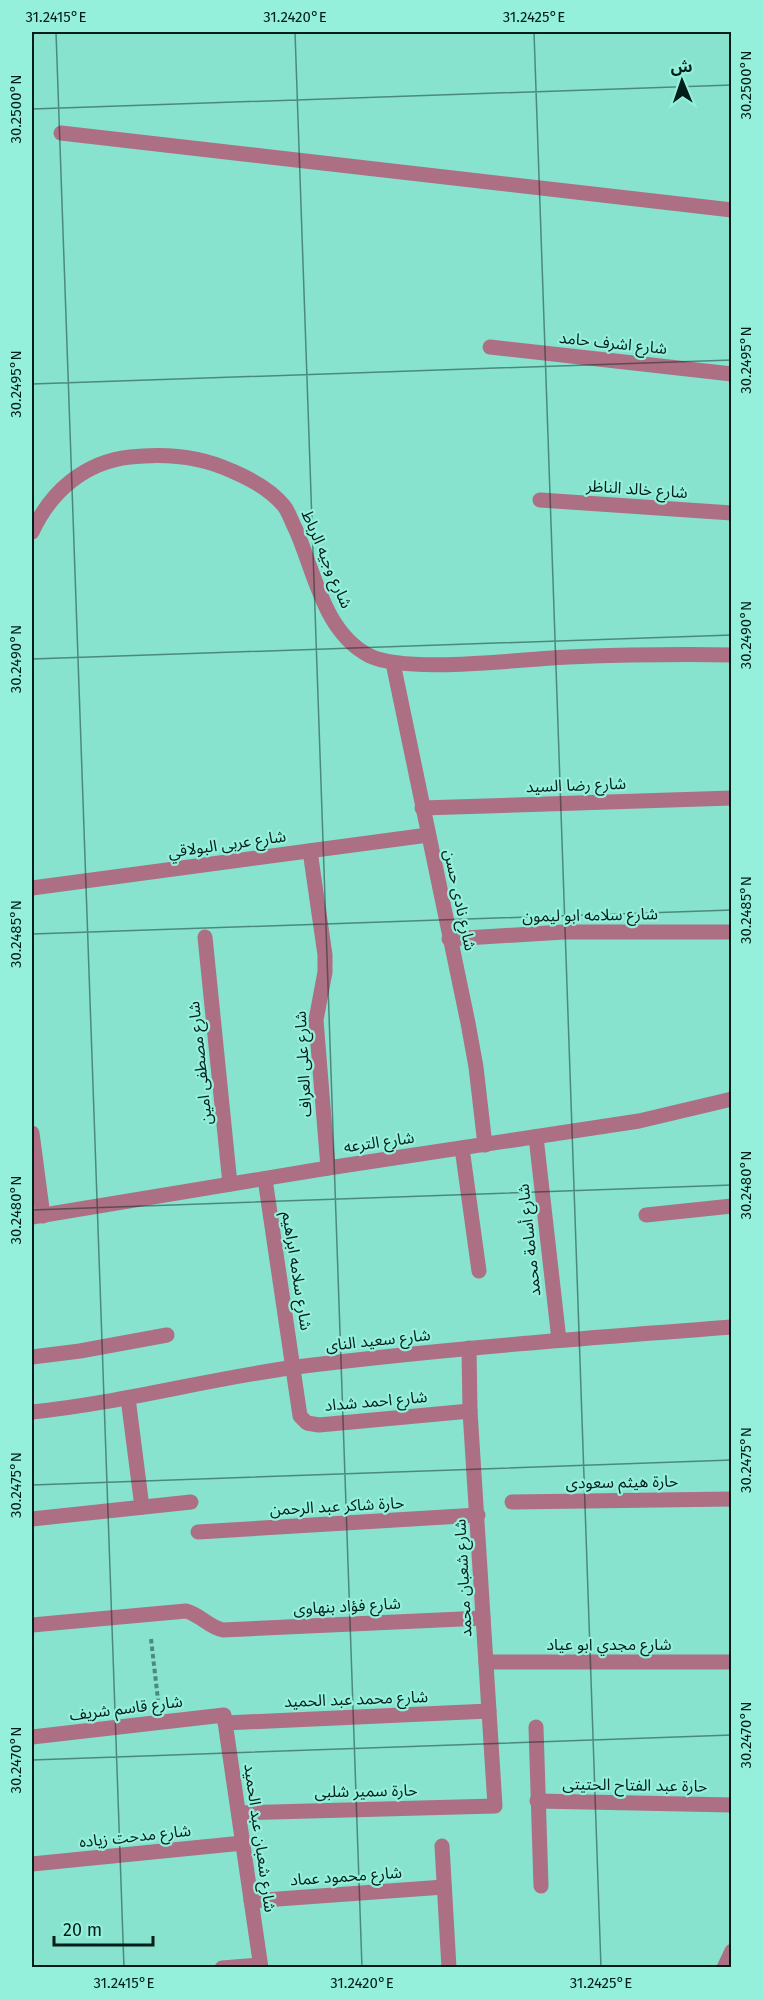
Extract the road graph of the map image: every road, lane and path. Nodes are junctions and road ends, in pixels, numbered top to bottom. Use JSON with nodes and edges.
{"nodes":[{"id":1,"x":62,"y":133,"type":"dead end"},
{"id":2,"x":732,"y":210,"type":"edge"},
{"id":3,"x":490,"y":347,"type":"dead end"},
{"id":4,"x":732,"y":375,"type":"edge"},
{"id":5,"x":540,"y":500,"type":"dead end"},
{"id":6,"x":732,"y":513,"type":"edge"},
{"id":7,"x":32,"y":532,"type":"edge"},
{"id":8,"x":732,"y":655,"type":"edge"},
{"id":9,"x":393,"y":663,"type":"junction"},
{"id":10,"x":732,"y":798,"type":"edge"},
{"id":11,"x":422,"y":808,"type":"junction"},
{"id":12,"x":428,"y":835,"type":"junction"},
{"id":13,"x":310,"y":851,"type":"junction"},
{"id":14,"x":32,"y":888,"type":"edge"},
{"id":15,"x":732,"y":932,"type":"edge"},
{"id":16,"x":205,"y":937,"type":"dead end"},
{"id":17,"x":449,"y":939,"type":"junction"},
{"id":18,"x":732,"y":1099,"type":"edge"},
{"id":19,"x":32,"y":1134,"type":"edge"},
{"id":20,"x":536,"y":1137,"type":"junction"},
{"id":21,"x":485,"y":1145,"type":"junction"},
{"id":22,"x":462,"y":1148,"type":"junction"},
{"id":23,"x":328,"y":1168,"type":"junction"},
{"id":24,"x":265,"y":1179,"type":"junction"},
{"id":25,"x":230,"y":1185,"type":"junction"},
{"id":26,"x":732,"y":1206,"type":"edge"},
{"id":27,"x":646,"y":1215,"type":"dead end"},
{"id":28,"x":37,"y":1216,"type":"edge"},
{"id":29,"x":478,"y":1271,"type":"dead end"},
{"id":30,"x":732,"y":1327,"type":"edge"},
{"id":31,"x":167,"y":1335,"type":"dead end"},
{"id":32,"x":559,"y":1340,"type":"junction"},
{"id":33,"x":469,"y":1348,"type":"junction"},
{"id":34,"x":32,"y":1357,"type":"edge"},
{"id":35,"x":294,"y":1368,"type":"junction"},
{"id":36,"x":128,"y":1398,"type":"junction"},
{"id":37,"x":470,"y":1411,"type":"junction"},
{"id":38,"x":32,"y":1412,"type":"edge"},
{"id":39,"x":732,"y":1499,"type":"edge"},
{"id":40,"x":191,"y":1502,"type":"dead end"},
{"id":41,"x":512,"y":1502,"type":"dead end"},
{"id":42,"x":142,"y":1507,"type":"junction"},
{"id":43,"x":477,"y":1515,"type":"junction"},
{"id":44,"x":32,"y":1519,"type":"edge"},
{"id":45,"x":198,"y":1532,"type":"dead end"},
{"id":46,"x":148,"y":1615,"type":"junction"},
{"id":47,"x":483,"y":1618,"type":"junction"},
{"id":48,"x":32,"y":1625,"type":"edge"},
{"id":49,"x":486,"y":1662,"type":"junction"},
{"id":50,"x":732,"y":1662,"type":"edge"},
{"id":51,"x":489,"y":1711,"type":"junction"},
{"id":52,"x":225,"y":1719,"type":"junction"},
{"id":53,"x":161,"y":1722,"type":"junction"},
{"id":54,"x":536,"y":1727,"type":"dead end"},
{"id":55,"x":32,"y":1737,"type":"edge"},
{"id":56,"x":537,"y":1801,"type":"junction"},
{"id":57,"x":732,"y":1805,"type":"edge"},
{"id":58,"x":495,"y":1806,"type":"joint"},
{"id":59,"x":238,"y":1812,"type":"junction"},
{"id":60,"x":243,"y":1843,"type":"junction"},
{"id":61,"x":442,"y":1846,"type":"dead end"},
{"id":62,"x":32,"y":1864,"type":"edge"},
{"id":63,"x":541,"y":1886,"type":"dead end"},
{"id":64,"x":444,"y":1887,"type":"junction"},
{"id":65,"x":251,"y":1901,"type":"junction"},
{"id":66,"x":732,"y":1951,"type":"edge"},
{"id":67,"x":260,"y":1966,"type":"edge"},
{"id":68,"x":222,"y":1968,"type":"edge"},
{"id":69,"x":449,"y":1968,"type":"edge"},
{"id":70,"x":724,"y":1968,"type":"edge"}],
"edges":[{"from":1,"to":2,"type":"street"},
{"from":3,"to":4,"type":"street","name":"شارع اشرف حامد"},
{"from":5,"to":6,"type":"street","name":"شارع خالد الناظر"},
{"from":7,"to":9,"type":"street","name":"شارع وجيه الرباط"},
{"from":8,"to":9,"type":"street","name":"شارع وجيه الرباط"},
{"from":9,"to":11,"type":"street","name":"شارع نادى حسن"},
{"from":10,"to":11,"type":"street","name":"شارع رضا السيد"},
{"from":11,"to":12,"type":"street","name":"شارع نادى حسن"},
{"from":12,"to":13,"type":"street","name":"شارع عربى البولاقي"},
{"from":12,"to":17,"type":"street","name":"شارع نادى حسن"},
{"from":13,"to":14,"type":"street","name":"شارع عربى البولاقي"},
{"from":13,"to":23,"type":"street","name":"شارع على العراف"},
{"from":15,"to":17,"type":"street","name":"شارع سلامه ابو ليمون"},
{"from":16,"to":25,"type":"street","name":"شارع مصطفى امين"},
{"from":17,"to":21,"type":"street","name":"شارع نادى حسن"},
{"from":18,"to":20,"type":"street","name":"شارع الترعه"},
{"from":19,"to":28,"type":"street"},
{"from":20,"to":21,"type":"street","name":"شارع الترعه"},
{"from":20,"to":32,"type":"street","name":"شارع أسامة محمد"},
{"from":21,"to":22,"type":"street","name":"شارع الترعه"},
{"from":22,"to":23,"type":"street","name":"شارع الترعه"},
{"from":22,"to":29,"type":"street"},
{"from":23,"to":24,"type":"street","name":"شارع الترعه"},
{"from":24,"to":25,"type":"street","name":"شارع الترعه"},
{"from":24,"to":35,"type":"street","name":"شارع سلامه ابراهيم"},
{"from":25,"to":28,"type":"street","name":"شارع الترعه"},
{"from":26,"to":27,"type":"street"},
{"from":30,"to":32,"type":"street","name":"شارع سعيد الناى"},
{"from":31,"to":34,"type":"street"},
{"from":32,"to":33,"type":"street","name":"شارع سعيد الناى"},
{"from":33,"to":35,"type":"street","name":"شارع سعيد الناى"},
{"from":33,"to":37,"type":"street","name":"شارع شعبان محمد"},
{"from":35,"to":36,"type":"street","name":"شارع سعيد الناى"},
{"from":35,"to":37,"type":"street","name":"شارع احمد شداد"},
{"from":36,"to":38,"type":"street","name":"شارع سعيد الناى"},
{"from":36,"to":42,"type":"street"},
{"from":37,"to":43,"type":"street","name":"شارع شعبان محمد"},
{"from":39,"to":41,"type":"street","name":"حارة هيثم سعودى"},
{"from":40,"to":42,"type":"street"},
{"from":42,"to":44,"type":"street"},
{"from":43,"to":45,"type":"street","name":"حارة شاكر عبد الرحمن"},
{"from":43,"to":47,"type":"street","name":"شارع شعبان محمد"},
{"from":46,"to":47,"type":"street","name":"شارع فؤاد بنهاوى"},
{"from":46,"to":48,"type":"street"},
{"from":46,"to":53,"type":"path"},
{"from":47,"to":49,"type":"street","name":"شارع شعبان محمد"},
{"from":49,"to":50,"type":"street","name":"شارع مجدي ابو عياد"},
{"from":49,"to":51,"type":"street","name":"شارع شعبان محمد"},
{"from":51,"to":52,"type":"street","name":"شارع محمد عبد الحميد"},
{"from":51,"to":58,"type":"street","name":"شارع شعبان محمد"},
{"from":52,"to":53,"type":"street","name":"شارع قاسم شريف"},
{"from":52,"to":59,"type":"street","name":"شارع شعبان عبد الحميد"},
{"from":53,"to":55,"type":"street","name":"شارع قاسم شريف"},
{"from":54,"to":56,"type":"street"},
{"from":56,"to":57,"type":"street","name":"حارة عبد الفتاح الحتيتى"},
{"from":56,"to":63,"type":"street"},
{"from":58,"to":59,"type":"street","name":"حارة سمير شلبى"},
{"from":59,"to":60,"type":"street","name":"شارع شعبان عبد الحميد"},
{"from":60,"to":62,"type":"street","name":"شارع مدحت زياده"},
{"from":60,"to":65,"type":"street","name":"شارع شعبان عبد الحميد"},
{"from":61,"to":64,"type":"street"},
{"from":64,"to":65,"type":"street","name":"شارع محمود عماد"},
{"from":64,"to":69,"type":"street"},
{"from":65,"to":67,"type":"street","name":"شارع شعبان عبد الحميد"},
{"from":66,"to":70,"type":"street"},
{"from":67,"to":68,"type":"street"}]}
